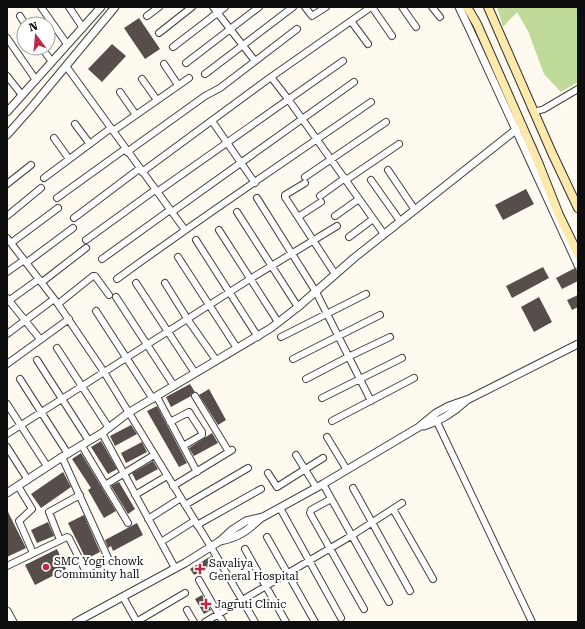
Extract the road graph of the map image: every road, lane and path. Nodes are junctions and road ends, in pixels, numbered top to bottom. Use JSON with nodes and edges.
{"nodes":[{"id":1,"x":41,"y":7,"type":"edge"},
{"id":2,"x":69,"y":7,"type":"edge"},
{"id":3,"x":115,"y":7,"type":"edge"},
{"id":4,"x":159,"y":7,"type":"edge"},
{"id":5,"x":192,"y":7,"type":"edge"},
{"id":6,"x":213,"y":7,"type":"edge"},
{"id":7,"x":225,"y":7,"type":"edge"},
{"id":8,"x":259,"y":7,"type":"edge"},
{"id":9,"x":293,"y":7,"type":"edge"},
{"id":10,"x":305,"y":7,"type":"edge"},
{"id":11,"x":326,"y":7,"type":"edge"},
{"id":12,"x":371,"y":7,"type":"edge"},
{"id":13,"x":402,"y":7,"type":"edge"},
{"id":14,"x":432,"y":7,"type":"edge"},
{"id":15,"x":459,"y":7,"type":"edge"},
{"id":16,"x":468,"y":7,"type":"edge"},
{"id":17,"x":488,"y":7,"type":"edge"},
{"id":18,"x":99,"y":8,"type":"edge"},
{"id":19,"x":218,"y":13,"type":"junction"},
{"id":20,"x":147,"y":16,"type":"dead end"},
{"id":21,"x":440,"y":17,"type":"dead end"},
{"id":22,"x":351,"y":21,"type":"junction"},
{"id":23,"x":416,"y":27,"type":"dead end"},
{"id":24,"x":83,"y":28,"type":"junction"},
{"id":25,"x":230,"y":29,"type":"junction"},
{"id":26,"x":297,"y":29,"type":"dead end"},
{"id":27,"x":159,"y":33,"type":"dead end"},
{"id":28,"x":392,"y":36,"type":"dead end"},
{"id":29,"x":7,"y":38,"type":"edge"},
{"id":30,"x":67,"y":44,"type":"junction"},
{"id":31,"x":368,"y":44,"type":"dead end"},
{"id":32,"x":243,"y":46,"type":"junction"},
{"id":33,"x":172,"y":47,"type":"dead end"},
{"id":34,"x":48,"y":56,"type":"edge"},
{"id":35,"x":256,"y":61,"type":"junction"},
{"id":36,"x":343,"y":61,"type":"dead end"},
{"id":37,"x":52,"y":62,"type":"junction"},
{"id":38,"x":186,"y":63,"type":"dead end"},
{"id":39,"x":164,"y":64,"type":"dead end"},
{"id":40,"x":66,"y":66,"type":"junction"},
{"id":41,"x":205,"y":74,"type":"dead end"},
{"id":42,"x":7,"y":76,"type":"edge"},
{"id":43,"x":271,"y":77,"type":"junction"},
{"id":44,"x":189,"y":78,"type":"dead end"},
{"id":45,"x":142,"y":79,"type":"dead end"},
{"id":46,"x":36,"y":80,"type":"junction"},
{"id":47,"x":354,"y":82,"type":"dead end"},
{"id":48,"x":178,"y":85,"type":"junction"},
{"id":49,"x":578,"y":89,"type":"edge"},
{"id":50,"x":120,"y":92,"type":"dead end"},
{"id":51,"x":22,"y":96,"type":"junction"},
{"id":52,"x":288,"y":99,"type":"junction"},
{"id":53,"x":157,"y":100,"type":"junction"},
{"id":54,"x":371,"y":102,"type":"dead end"},
{"id":55,"x":7,"y":112,"type":"edge"},
{"id":56,"x":534,"y":112,"type":"junction"},
{"id":57,"x":136,"y":115,"type":"junction"},
{"id":58,"x":303,"y":120,"type":"junction"},
{"id":59,"x":212,"y":121,"type":"junction"},
{"id":60,"x":386,"y":122,"type":"dead end"},
{"id":61,"x":75,"y":124,"type":"dead end"},
{"id":62,"x":519,"y":127,"type":"junction"},
{"id":63,"x":112,"y":129,"type":"junction"},
{"id":64,"x":7,"y":135,"type":"edge"},
{"id":65,"x":54,"y":138,"type":"dead end"},
{"id":66,"x":317,"y":140,"type":"junction"},
{"id":67,"x":226,"y":143,"type":"junction"},
{"id":68,"x":90,"y":144,"type":"junction"},
{"id":69,"x":399,"y":144,"type":"dead end"},
{"id":70,"x":126,"y":150,"type":"junction"},
{"id":71,"x":69,"y":159,"type":"junction"},
{"id":72,"x":331,"y":159,"type":"junction"},
{"id":73,"x":241,"y":164,"type":"junction"},
{"id":74,"x":31,"y":165,"type":"dead end"},
{"id":75,"x":140,"y":170,"type":"junction"},
{"id":76,"x":388,"y":170,"type":"dead end"},
{"id":77,"x":44,"y":178,"type":"dead end"},
{"id":78,"x":345,"y":179,"type":"junction"},
{"id":79,"x":371,"y":180,"type":"dead end"},
{"id":80,"x":255,"y":183,"type":"junction"},
{"id":81,"x":7,"y":184,"type":"edge"},
{"id":82,"x":42,"y":188,"type":"dead end"},
{"id":83,"x":156,"y":191,"type":"junction"},
{"id":84,"x":57,"y":198,"type":"dead end"},
{"id":85,"x":257,"y":198,"type":"dead end"},
{"id":86,"x":359,"y":199,"type":"junction"},
{"id":87,"x":58,"y":208,"type":"dead end"},
{"id":88,"x":578,"y":208,"type":"edge"},
{"id":89,"x":415,"y":210,"type":"junction"},
{"id":90,"x":171,"y":211,"type":"junction"},
{"id":91,"x":236,"y":212,"type":"dead end"},
{"id":92,"x":7,"y":216,"type":"edge"},
{"id":93,"x":335,"y":216,"type":"dead end"},
{"id":94,"x":298,"y":217,"type":"junction"},
{"id":95,"x":74,"y":218,"type":"dead end"},
{"id":96,"x":374,"y":220,"type":"junction"},
{"id":97,"x":400,"y":221,"type":"junction"},
{"id":98,"x":337,"y":226,"type":"dead end"},
{"id":99,"x":73,"y":228,"type":"dead end"},
{"id":100,"x":185,"y":230,"type":"junction"},
{"id":101,"x":219,"y":230,"type":"dead end"},
{"id":102,"x":384,"y":234,"type":"junction"},
{"id":103,"x":349,"y":237,"type":"dead end"},
{"id":104,"x":86,"y":240,"type":"dead end"},
{"id":105,"x":196,"y":240,"type":"dead end"},
{"id":106,"x":313,"y":241,"type":"junction"},
{"id":107,"x":10,"y":242,"type":"edge"},
{"id":108,"x":86,"y":248,"type":"dead end"},
{"id":109,"x":7,"y":250,"type":"edge"},
{"id":110,"x":292,"y":254,"type":"junction"},
{"id":111,"x":578,"y":254,"type":"edge"},
{"id":112,"x":178,"y":257,"type":"dead end"},
{"id":113,"x":102,"y":259,"type":"dead end"},
{"id":114,"x":25,"y":262,"type":"junction"},
{"id":115,"x":578,"y":265,"type":"edge"},
{"id":116,"x":271,"y":267,"type":"junction"},
{"id":117,"x":7,"y":272,"type":"edge"},
{"id":118,"x":335,"y":274,"type":"junction"},
{"id":119,"x":117,"y":279,"type":"dead end"},
{"id":120,"x":250,"y":279,"type":"junction"},
{"id":121,"x":40,"y":281,"type":"junction"},
{"id":122,"x":165,"y":282,"type":"dead end"},
{"id":123,"x":136,"y":283,"type":"dead end"},
{"id":124,"x":316,"y":292,"type":"junction"},
{"id":125,"x":230,"y":293,"type":"junction"},
{"id":126,"x":366,"y":294,"type":"dead end"},
{"id":127,"x":109,"y":295,"type":"dead end"},
{"id":128,"x":116,"y":297,"type":"dead end"},
{"id":129,"x":8,"y":300,"type":"edge"},
{"id":130,"x":56,"y":301,"type":"junction"},
{"id":131,"x":210,"y":306,"type":"junction"},
{"id":132,"x":298,"y":308,"type":"junction"},
{"id":133,"x":96,"y":311,"type":"dead end"},
{"id":134,"x":327,"y":314,"type":"junction"},
{"id":135,"x":380,"y":314,"type":"dead end"},
{"id":136,"x":69,"y":319,"type":"junction"},
{"id":137,"x":188,"y":320,"type":"junction"},
{"id":138,"x":25,"y":321,"type":"junction"},
{"id":139,"x":278,"y":322,"type":"junction"},
{"id":140,"x":168,"y":332,"type":"junction"},
{"id":141,"x":7,"y":334,"type":"edge"},
{"id":142,"x":338,"y":336,"type":"junction"},
{"id":143,"x":258,"y":337,"type":"junction"},
{"id":144,"x":281,"y":337,"type":"dead end"},
{"id":145,"x":390,"y":337,"type":"dead end"},
{"id":146,"x":40,"y":339,"type":"junction"},
{"id":147,"x":578,"y":344,"type":"edge"},
{"id":148,"x":147,"y":345,"type":"junction"},
{"id":149,"x":57,"y":348,"type":"dead end"},
{"id":150,"x":237,"y":348,"type":"junction"},
{"id":151,"x":348,"y":357,"type":"junction"},
{"id":152,"x":126,"y":358,"type":"junction"},
{"id":153,"x":293,"y":358,"type":"dead end"},
{"id":154,"x":402,"y":358,"type":"dead end"},
{"id":155,"x":36,"y":360,"type":"dead end"},
{"id":156,"x":216,"y":360,"type":"junction"},
{"id":157,"x":7,"y":364,"type":"edge"},
{"id":158,"x":104,"y":372,"type":"junction"},
{"id":159,"x":195,"y":373,"type":"junction"},
{"id":160,"x":414,"y":378,"type":"dead end"},
{"id":161,"x":20,"y":379,"type":"dead end"},
{"id":162,"x":306,"y":379,"type":"dead end"},
{"id":163,"x":360,"y":379,"type":"junction"},
{"id":164,"x":82,"y":386,"type":"junction"},
{"id":165,"x":174,"y":386,"type":"junction"},
{"id":166,"x":195,"y":396,"type":"dead end"},
{"id":167,"x":155,"y":398,"type":"junction"},
{"id":168,"x":322,"y":398,"type":"dead end"},
{"id":169,"x":62,"y":399,"type":"junction"},
{"id":170,"x":469,"y":399,"type":"junction"},
{"id":171,"x":371,"y":401,"type":"junction"},
{"id":172,"x":7,"y":404,"type":"edge"},
{"id":173,"x":41,"y":412,"type":"junction"},
{"id":174,"x":128,"y":413,"type":"junction"},
{"id":175,"x":332,"y":421,"type":"dead end"},
{"id":176,"x":170,"y":422,"type":"junction"},
{"id":177,"x":437,"y":422,"type":"junction"},
{"id":178,"x":21,"y":425,"type":"junction"},
{"id":179,"x":419,"y":427,"type":"junction"},
{"id":180,"x":109,"y":428,"type":"junction"},
{"id":181,"x":102,"y":433,"type":"junction"},
{"id":182,"x":7,"y":434,"type":"edge"},
{"id":183,"x":327,"y":437,"type":"dead end"},
{"id":184,"x":86,"y":443,"type":"junction"},
{"id":185,"x":183,"y":446,"type":"junction"},
{"id":186,"x":7,"y":448,"type":"edge"},
{"id":187,"x":65,"y":455,"type":"junction"},
{"id":188,"x":154,"y":455,"type":"junction"},
{"id":189,"x":296,"y":455,"type":"dead end"},
{"id":190,"x":324,"y":458,"type":"dead end"},
{"id":191,"x":48,"y":466,"type":"junction"},
{"id":192,"x":248,"y":468,"type":"dead end"},
{"id":193,"x":305,"y":470,"type":"junction"},
{"id":194,"x":347,"y":470,"type":"junction"},
{"id":195,"x":197,"y":472,"type":"junction"},
{"id":196,"x":124,"y":473,"type":"junction"},
{"id":197,"x":268,"y":473,"type":"dead end"},
{"id":198,"x":167,"y":476,"type":"junction"},
{"id":199,"x":28,"y":480,"type":"junction"},
{"id":200,"x":323,"y":484,"type":"junction"},
{"id":201,"x":105,"y":485,"type":"junction"},
{"id":202,"x":18,"y":486,"type":"junction"},
{"id":203,"x":173,"y":486,"type":"junction"},
{"id":204,"x":316,"y":487,"type":"junction"},
{"id":205,"x":353,"y":488,"type":"dead end"},
{"id":206,"x":261,"y":489,"type":"dead end"},
{"id":207,"x":8,"y":491,"type":"edge"},
{"id":208,"x":80,"y":495,"type":"junction"},
{"id":209,"x":135,"y":495,"type":"junction"},
{"id":210,"x":181,"y":498,"type":"junction"},
{"id":211,"x":331,"y":499,"type":"junction"},
{"id":212,"x":402,"y":503,"type":"dead end"},
{"id":213,"x":185,"y":505,"type":"junction"},
{"id":214,"x":280,"y":508,"type":"junction"},
{"id":215,"x":393,"y":509,"type":"junction"},
{"id":216,"x":148,"y":519,"type":"junction"},
{"id":217,"x":128,"y":523,"type":"dead end"},
{"id":218,"x":196,"y":523,"type":"junction"},
{"id":219,"x":372,"y":523,"type":"junction"},
{"id":220,"x":351,"y":536,"type":"junction"},
{"id":221,"x":267,"y":537,"type":"dead end"},
{"id":222,"x":60,"y":540,"type":"junction"},
{"id":223,"x":161,"y":542,"type":"junction"},
{"id":224,"x":211,"y":547,"type":"junction"},
{"id":225,"x":330,"y":548,"type":"junction"},
{"id":226,"x":246,"y":549,"type":"dead end"},
{"id":227,"x":33,"y":553,"type":"junction"},
{"id":228,"x":309,"y":560,"type":"junction"},
{"id":229,"x":7,"y":566,"type":"edge"},
{"id":230,"x":175,"y":568,"type":"junction"},
{"id":231,"x":287,"y":573,"type":"junction"},
{"id":232,"x":433,"y":579,"type":"dead end"},
{"id":233,"x":199,"y":580,"type":"dead end"},
{"id":234,"x":266,"y":586,"type":"junction"},
{"id":235,"x":410,"y":591,"type":"dead end"},
{"id":236,"x":185,"y":593,"type":"dead end"},
{"id":237,"x":123,"y":597,"type":"junction"},
{"id":238,"x":242,"y":600,"type":"junction"},
{"id":239,"x":389,"y":602,"type":"dead end"},
{"id":240,"x":187,"y":610,"type":"dead end"},
{"id":241,"x":364,"y":610,"type":"dead end"},
{"id":242,"x":7,"y":612,"type":"edge"},
{"id":243,"x":218,"y":614,"type":"junction"},
{"id":244,"x":341,"y":618,"type":"dead end"},
{"id":245,"x":13,"y":622,"type":"edge"},
{"id":246,"x":76,"y":622,"type":"edge"},
{"id":247,"x":137,"y":622,"type":"edge"},
{"id":248,"x":194,"y":622,"type":"edge"},
{"id":249,"x":205,"y":622,"type":"edge"},
{"id":250,"x":223,"y":622,"type":"edge"},
{"id":251,"x":255,"y":622,"type":"edge"},
{"id":252,"x":286,"y":622,"type":"edge"},
{"id":253,"x":315,"y":622,"type":"edge"},
{"id":254,"x":532,"y":622,"type":"edge"}],
"edges":[{"from":1,"to":30,"type":"street"},
{"from":2,"to":24,"type":"street"},
{"from":3,"to":40,"type":"street"},
{"from":4,"to":20,"type":"street"},
{"from":5,"to":27,"type":"street"},
{"from":6,"to":19,"type":"street"},
{"from":7,"to":19,"type":"street"},
{"from":8,"to":25,"type":"street"},
{"from":9,"to":32,"type":"street"},
{"from":10,"to":11,"type":"street"},
{"from":12,"to":22,"type":"street"},
{"from":12,"to":28,"type":"street"},
{"from":13,"to":23,"type":"street"},
{"from":14,"to":21,"type":"street"},
{"from":15,"to":62,"type":"street"},
{"from":16,"to":62,"type":"main road"},
{"from":17,"to":56,"type":"main road"},
{"from":18,"to":24,"type":"street"},
{"from":19,"to":25,"type":"street"},
{"from":19,"to":33,"type":"street"},
{"from":22,"to":31,"type":"street"},
{"from":22,"to":43,"type":"street"},
{"from":24,"to":30,"type":"street"},
{"from":25,"to":32,"type":"street"},
{"from":25,"to":38,"type":"street"},
{"from":26,"to":35,"type":"street"},
{"from":29,"to":46,"type":"street"},
{"from":30,"to":37,"type":"street"},
{"from":32,"to":35,"type":"street"},
{"from":32,"to":41,"type":"street"},
{"from":34,"to":37,"type":"street"},
{"from":35,"to":70,"type":"street"},
{"from":36,"to":52,"type":"street"},
{"from":37,"to":46,"type":"street"},
{"from":39,"to":48,"type":"street"},
{"from":40,"to":63,"type":"street"},
{"from":40,"to":64,"type":"street"},
{"from":42,"to":51,"type":"street"},
{"from":43,"to":52,"type":"street"},
{"from":43,"to":59,"type":"street"},
{"from":44,"to":48,"type":"street"},
{"from":45,"to":53,"type":"street"},
{"from":46,"to":51,"type":"street"},
{"from":47,"to":58,"type":"street"},
{"from":48,"to":53,"type":"street"},
{"from":49,"to":56,"type":"street"},
{"from":50,"to":57,"type":"street"},
{"from":51,"to":55,"type":"street"},
{"from":52,"to":58,"type":"street"},
{"from":52,"to":67,"type":"street"},
{"from":53,"to":57,"type":"street"},
{"from":54,"to":66,"type":"street"},
{"from":56,"to":88,"type":"main road"},
{"from":57,"to":63,"type":"street"},
{"from":58,"to":66,"type":"street"},
{"from":58,"to":73,"type":"street"},
{"from":59,"to":67,"type":"street"},
{"from":59,"to":75,"type":"street"},
{"from":60,"to":72,"type":"street"},
{"from":61,"to":68,"type":"street"},
{"from":62,"to":89,"type":"street"},
{"from":62,"to":111,"type":"main road"},
{"from":62,"to":115,"type":"street"},
{"from":63,"to":68,"type":"street"},
{"from":63,"to":70,"type":"street"},
{"from":65,"to":71,"type":"street"},
{"from":66,"to":72,"type":"street"},
{"from":66,"to":80,"type":"street"},
{"from":67,"to":73,"type":"street"},
{"from":67,"to":83,"type":"street"},
{"from":68,"to":71,"type":"street"},
{"from":69,"to":78,"type":"street"},
{"from":70,"to":75,"type":"street"},
{"from":70,"to":84,"type":"street"},
{"from":71,"to":77,"type":"street"},
{"from":72,"to":78,"type":"street"},
{"from":72,"to":94,"type":"street"},
{"from":73,"to":80,"type":"street"},
{"from":73,"to":90,"type":"street"},
{"from":74,"to":81,"type":"street"},
{"from":75,"to":83,"type":"street"},
{"from":75,"to":95,"type":"street"},
{"from":76,"to":89,"type":"street"},
{"from":78,"to":86,"type":"street"},
{"from":78,"to":94,"type":"street"},
{"from":79,"to":97,"type":"street"},
{"from":80,"to":100,"type":"street"},
{"from":82,"to":92,"type":"street"},
{"from":83,"to":90,"type":"street"},
{"from":83,"to":104,"type":"street"},
{"from":85,"to":110,"type":"street"},
{"from":86,"to":93,"type":"street"},
{"from":86,"to":96,"type":"street"},
{"from":87,"to":107,"type":"street"},
{"from":89,"to":97,"type":"street"},
{"from":90,"to":100,"type":"street"},
{"from":90,"to":113,"type":"street"},
{"from":91,"to":116,"type":"street"},
{"from":94,"to":106,"type":"street"},
{"from":96,"to":102,"type":"street"},
{"from":96,"to":103,"type":"street"},
{"from":97,"to":102,"type":"street"},
{"from":98,"to":106,"type":"street"},
{"from":99,"to":114,"type":"street"},
{"from":100,"to":119,"type":"street"},
{"from":101,"to":120,"type":"street"},
{"from":102,"to":118,"type":"street"},
{"from":105,"to":125,"type":"street"},
{"from":106,"to":110,"type":"street"},
{"from":106,"to":118,"type":"street"},
{"from":107,"to":109,"type":"street"},
{"from":107,"to":114,"type":"street"},
{"from":108,"to":121,"type":"street"},
{"from":110,"to":116,"type":"street"},
{"from":110,"to":124,"type":"street"},
{"from":112,"to":131,"type":"street"},
{"from":114,"to":117,"type":"street"},
{"from":114,"to":121,"type":"street"},
{"from":116,"to":120,"type":"street"},
{"from":116,"to":132,"type":"street"},
{"from":118,"to":124,"type":"street"},
{"from":120,"to":125,"type":"street"},
{"from":120,"to":139,"type":"street"},
{"from":121,"to":129,"type":"street"},
{"from":121,"to":130,"type":"street"},
{"from":122,"to":137,"type":"street"},
{"from":123,"to":140,"type":"street"},
{"from":124,"to":132,"type":"street"},
{"from":124,"to":134,"type":"street"},
{"from":125,"to":131,"type":"street"},
{"from":125,"to":143,"type":"street"},
{"from":126,"to":134,"type":"street"},
{"from":127,"to":130,"type":"street"},
{"from":128,"to":148,"type":"street"},
{"from":129,"to":138,"type":"street"},
{"from":130,"to":136,"type":"street"},
{"from":130,"to":138,"type":"street"},
{"from":131,"to":137,"type":"street"},
{"from":131,"to":150,"type":"street"},
{"from":132,"to":139,"type":"street"},
{"from":133,"to":152,"type":"street"},
{"from":134,"to":142,"type":"street"},
{"from":134,"to":144,"type":"street"},
{"from":135,"to":142,"type":"street"},
{"from":136,"to":146,"type":"street"},
{"from":136,"to":158,"type":"street"},
{"from":137,"to":140,"type":"street"},
{"from":137,"to":156,"type":"street"},
{"from":138,"to":141,"type":"street"},
{"from":138,"to":146,"type":"street"},
{"from":139,"to":143,"type":"street"},
{"from":140,"to":148,"type":"street"},
{"from":140,"to":159,"type":"street"},
{"from":142,"to":151,"type":"street"},
{"from":142,"to":153,"type":"street"},
{"from":143,"to":150,"type":"street"},
{"from":145,"to":151,"type":"street"},
{"from":146,"to":157,"type":"street"},
{"from":147,"to":170,"type":"street"},
{"from":148,"to":152,"type":"street"},
{"from":148,"to":165,"type":"street"},
{"from":149,"to":164,"type":"street"},
{"from":150,"to":156,"type":"street"},
{"from":151,"to":162,"type":"street"},
{"from":151,"to":163,"type":"street"},
{"from":152,"to":158,"type":"street"},
{"from":152,"to":167,"type":"street"},
{"from":154,"to":163,"type":"street"},
{"from":155,"to":169,"type":"street"},
{"from":156,"to":159,"type":"street"},
{"from":158,"to":164,"type":"street"},
{"from":158,"to":174,"type":"street"},
{"from":159,"to":165,"type":"street"},
{"from":160,"to":171,"type":"street"},
{"from":161,"to":173,"type":"street"},
{"from":163,"to":168,"type":"street"},
{"from":163,"to":171,"type":"street"},
{"from":164,"to":169,"type":"street"},
{"from":164,"to":180,"type":"street"},
{"from":165,"to":167,"type":"street"},
{"from":166,"to":195,"type":"street"},
{"from":167,"to":174,"type":"street"},
{"from":167,"to":176,"type":"street"},
{"from":169,"to":173,"type":"street"},
{"from":169,"to":184,"type":"street"},
{"from":170,"to":177,"type":"street"},
{"from":170,"to":179,"type":"street"},
{"from":171,"to":175,"type":"street"},
{"from":172,"to":178,"type":"street"},
{"from":173,"to":178,"type":"street"},
{"from":173,"to":187,"type":"street"},
{"from":174,"to":180,"type":"street"},
{"from":174,"to":188,"type":"street"},
{"from":176,"to":185,"type":"street"},
{"from":176,"to":185,"type":"street"},
{"from":177,"to":179,"type":"street"},
{"from":177,"to":254,"type":"street"},
{"from":178,"to":182,"type":"street"},
{"from":178,"to":191,"type":"street"},
{"from":179,"to":194,"type":"street"},
{"from":180,"to":181,"type":"street"},
{"from":181,"to":184,"type":"street"},
{"from":181,"to":196,"type":"street"},
{"from":183,"to":194,"type":"street"},
{"from":184,"to":187,"type":"street"},
{"from":184,"to":201,"type":"street"},
{"from":185,"to":195,"type":"street"},
{"from":186,"to":199,"type":"street"},
{"from":187,"to":191,"type":"street"},
{"from":187,"to":208,"type":"street"},
{"from":188,"to":196,"type":"street"},
{"from":188,"to":198,"type":"street"},
{"from":189,"to":193,"type":"street"},
{"from":190,"to":193,"type":"street"},
{"from":191,"to":199,"type":"street"},
{"from":192,"to":213,"type":"street"},
{"from":193,"to":197,"type":"street"},
{"from":193,"to":204,"type":"street"},
{"from":194,"to":200,"type":"street"},
{"from":195,"to":203,"type":"street"},
{"from":196,"to":201,"type":"street"},
{"from":196,"to":209,"type":"street"},
{"from":198,"to":203,"type":"street"},
{"from":198,"to":209,"type":"street"},
{"from":199,"to":202,"type":"street"},
{"from":200,"to":204,"type":"street"},
{"from":200,"to":211,"type":"street"},
{"from":201,"to":217,"type":"street"},
{"from":202,"to":207,"type":"street"},
{"from":202,"to":227,"type":"street"},
{"from":203,"to":210,"type":"street"},
{"from":204,"to":214,"type":"street"},
{"from":205,"to":219,"type":"street"},
{"from":206,"to":218,"type":"street"},
{"from":208,"to":222,"type":"street"},
{"from":208,"to":222,"type":"street"},
{"from":209,"to":216,"type":"street"},
{"from":210,"to":213,"type":"street"},
{"from":210,"to":216,"type":"street"},
{"from":211,"to":220,"type":"street"},
{"from":211,"to":225,"type":"street"},
{"from":212,"to":215,"type":"street"},
{"from":213,"to":218,"type":"street"},
{"from":214,"to":224,"type":"street"},
{"from":214,"to":228,"type":"street"},
{"from":215,"to":219,"type":"street"},
{"from":215,"to":232,"type":"street"},
{"from":216,"to":223,"type":"street"},
{"from":218,"to":223,"type":"street"},
{"from":218,"to":224,"type":"street"},
{"from":219,"to":220,"type":"street"},
{"from":219,"to":235,"type":"street"},
{"from":220,"to":225,"type":"street"},
{"from":220,"to":239,"type":"street"},
{"from":221,"to":231,"type":"street"},
{"from":222,"to":227,"type":"street"},
{"from":223,"to":230,"type":"street"},
{"from":224,"to":230,"type":"street"},
{"from":224,"to":238,"type":"street"},
{"from":225,"to":228,"type":"street"},
{"from":225,"to":241,"type":"street"},
{"from":226,"to":234,"type":"street"},
{"from":227,"to":229,"type":"street"},
{"from":228,"to":231,"type":"street"},
{"from":228,"to":244,"type":"street"},
{"from":230,"to":237,"type":"street"},
{"from":231,"to":234,"type":"street"},
{"from":231,"to":253,"type":"street"},
{"from":233,"to":243,"type":"street"},
{"from":234,"to":238,"type":"street"},
{"from":234,"to":252,"type":"street"},
{"from":236,"to":247,"type":"street"},
{"from":237,"to":246,"type":"street"},
{"from":237,"to":247,"type":"street"},
{"from":238,"to":243,"type":"street"},
{"from":238,"to":251,"type":"street"},
{"from":240,"to":248,"type":"street"},
{"from":242,"to":245,"type":"street"},
{"from":243,"to":249,"type":"street"},
{"from":243,"to":250,"type":"street"}]}
